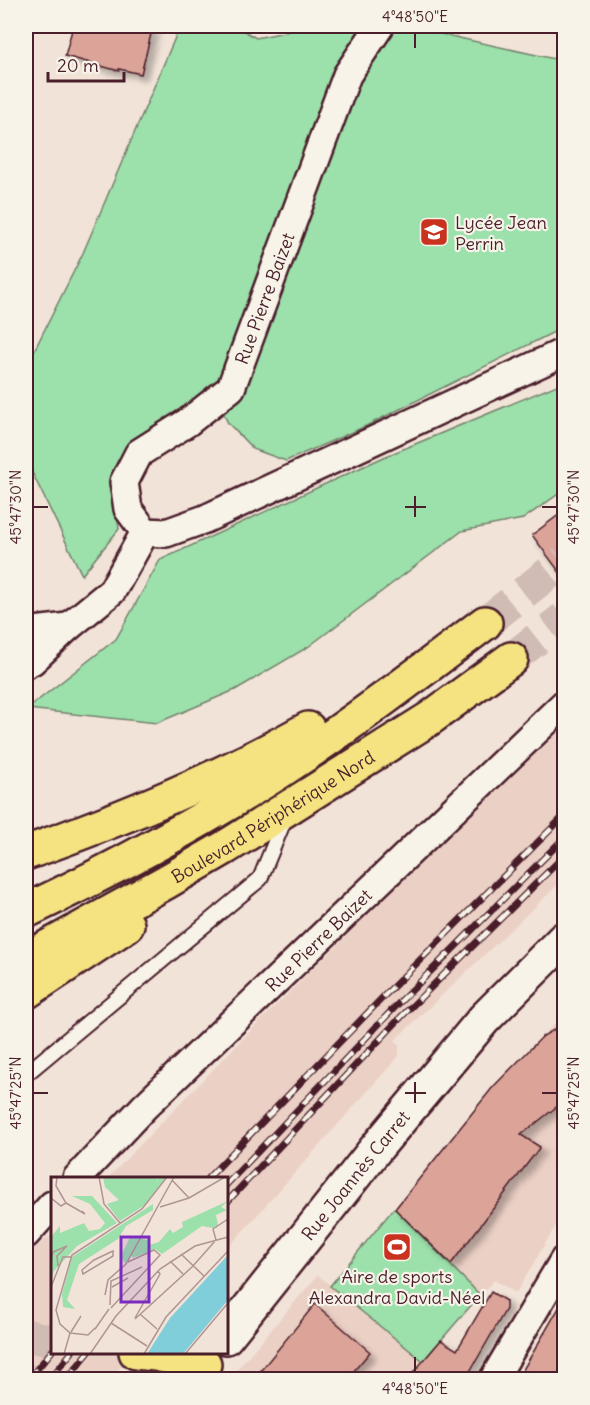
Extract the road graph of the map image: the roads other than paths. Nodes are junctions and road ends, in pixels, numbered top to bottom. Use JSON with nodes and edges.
{"nodes":[{"id":1,"x":380,"y":26,"type":"edge"},
{"id":2,"x":564,"y":352,"type":"edge"},
{"id":3,"x":144,"y":532,"type":"junction"},
{"id":4,"x":485,"y":623,"type":"tunnel mouth"},
{"id":5,"x":68,"y":627,"type":"junction"},
{"id":6,"x":26,"y":633,"type":"edge"},
{"id":7,"x":453,"y":648,"type":"junction"},
{"id":8,"x":511,"y":659,"type":"tunnel mouth"},
{"id":9,"x":26,"y":664,"type":"edge"},
{"id":10,"x":564,"y":704,"type":"edge"},
{"id":11,"x":348,"y":771,"type":"junction"},
{"id":12,"x":285,"y":818,"type":"junction"},
{"id":13,"x":26,"y":853,"type":"edge"},
{"id":14,"x":26,"y":911,"type":"edge"},
{"id":15,"x":564,"y":939,"type":"edge"},
{"id":16,"x":26,"y":958,"type":"edge"},
{"id":17,"x":26,"y":992,"type":"edge"},
{"id":18,"x":26,"y":1074,"type":"edge"},
{"id":19,"x":79,"y":1177,"type":"edge"},
{"id":20,"x":51,"y":1206,"type":"edge"},
{"id":21,"x":26,"y":1232,"type":"edge"},
{"id":22,"x":564,"y":1260,"type":"edge"},
{"id":23,"x":228,"y":1334,"type":"edge"},
{"id":24,"x":156,"y":1354,"type":"edge"},
{"id":25,"x":203,"y":1365,"type":"edge"},
{"id":26,"x":493,"y":1380,"type":"edge"}],
"edges":[{"from":1,"to":3,"type":"street","name":"Rue Pierre Baizet"},
{"from":2,"to":3,"type":"street"},
{"from":3,"to":5,"type":"street"},
{"from":4,"to":7,"type":"highway","name":"Boulevard Périphérique Nord"},
{"from":5,"to":6,"type":"street"},
{"from":5,"to":9,"type":"street"},
{"from":7,"to":13,"type":"highway"},
{"from":7,"to":14,"type":"highway","name":"Boulevard Périphérique Nord"},
{"from":8,"to":11,"type":"highway","name":"Boulevard Périphérique Nord"},
{"from":10,"to":19,"type":"street","name":"Rue Pierre Baizet"},
{"from":11,"to":12,"type":"highway"},
{"from":11,"to":16,"type":"highway","name":"Boulevard Périphérique Nord"},
{"from":12,"to":17,"type":"highway"},
{"from":12,"to":18,"type":"lane"},
{"from":15,"to":23,"type":"street","name":"Rue Joannès Carret"},
{"from":20,"to":21,"type":"street"},
{"from":22,"to":26,"type":"street"},
{"from":24,"to":25,"type":"highway"}]}
